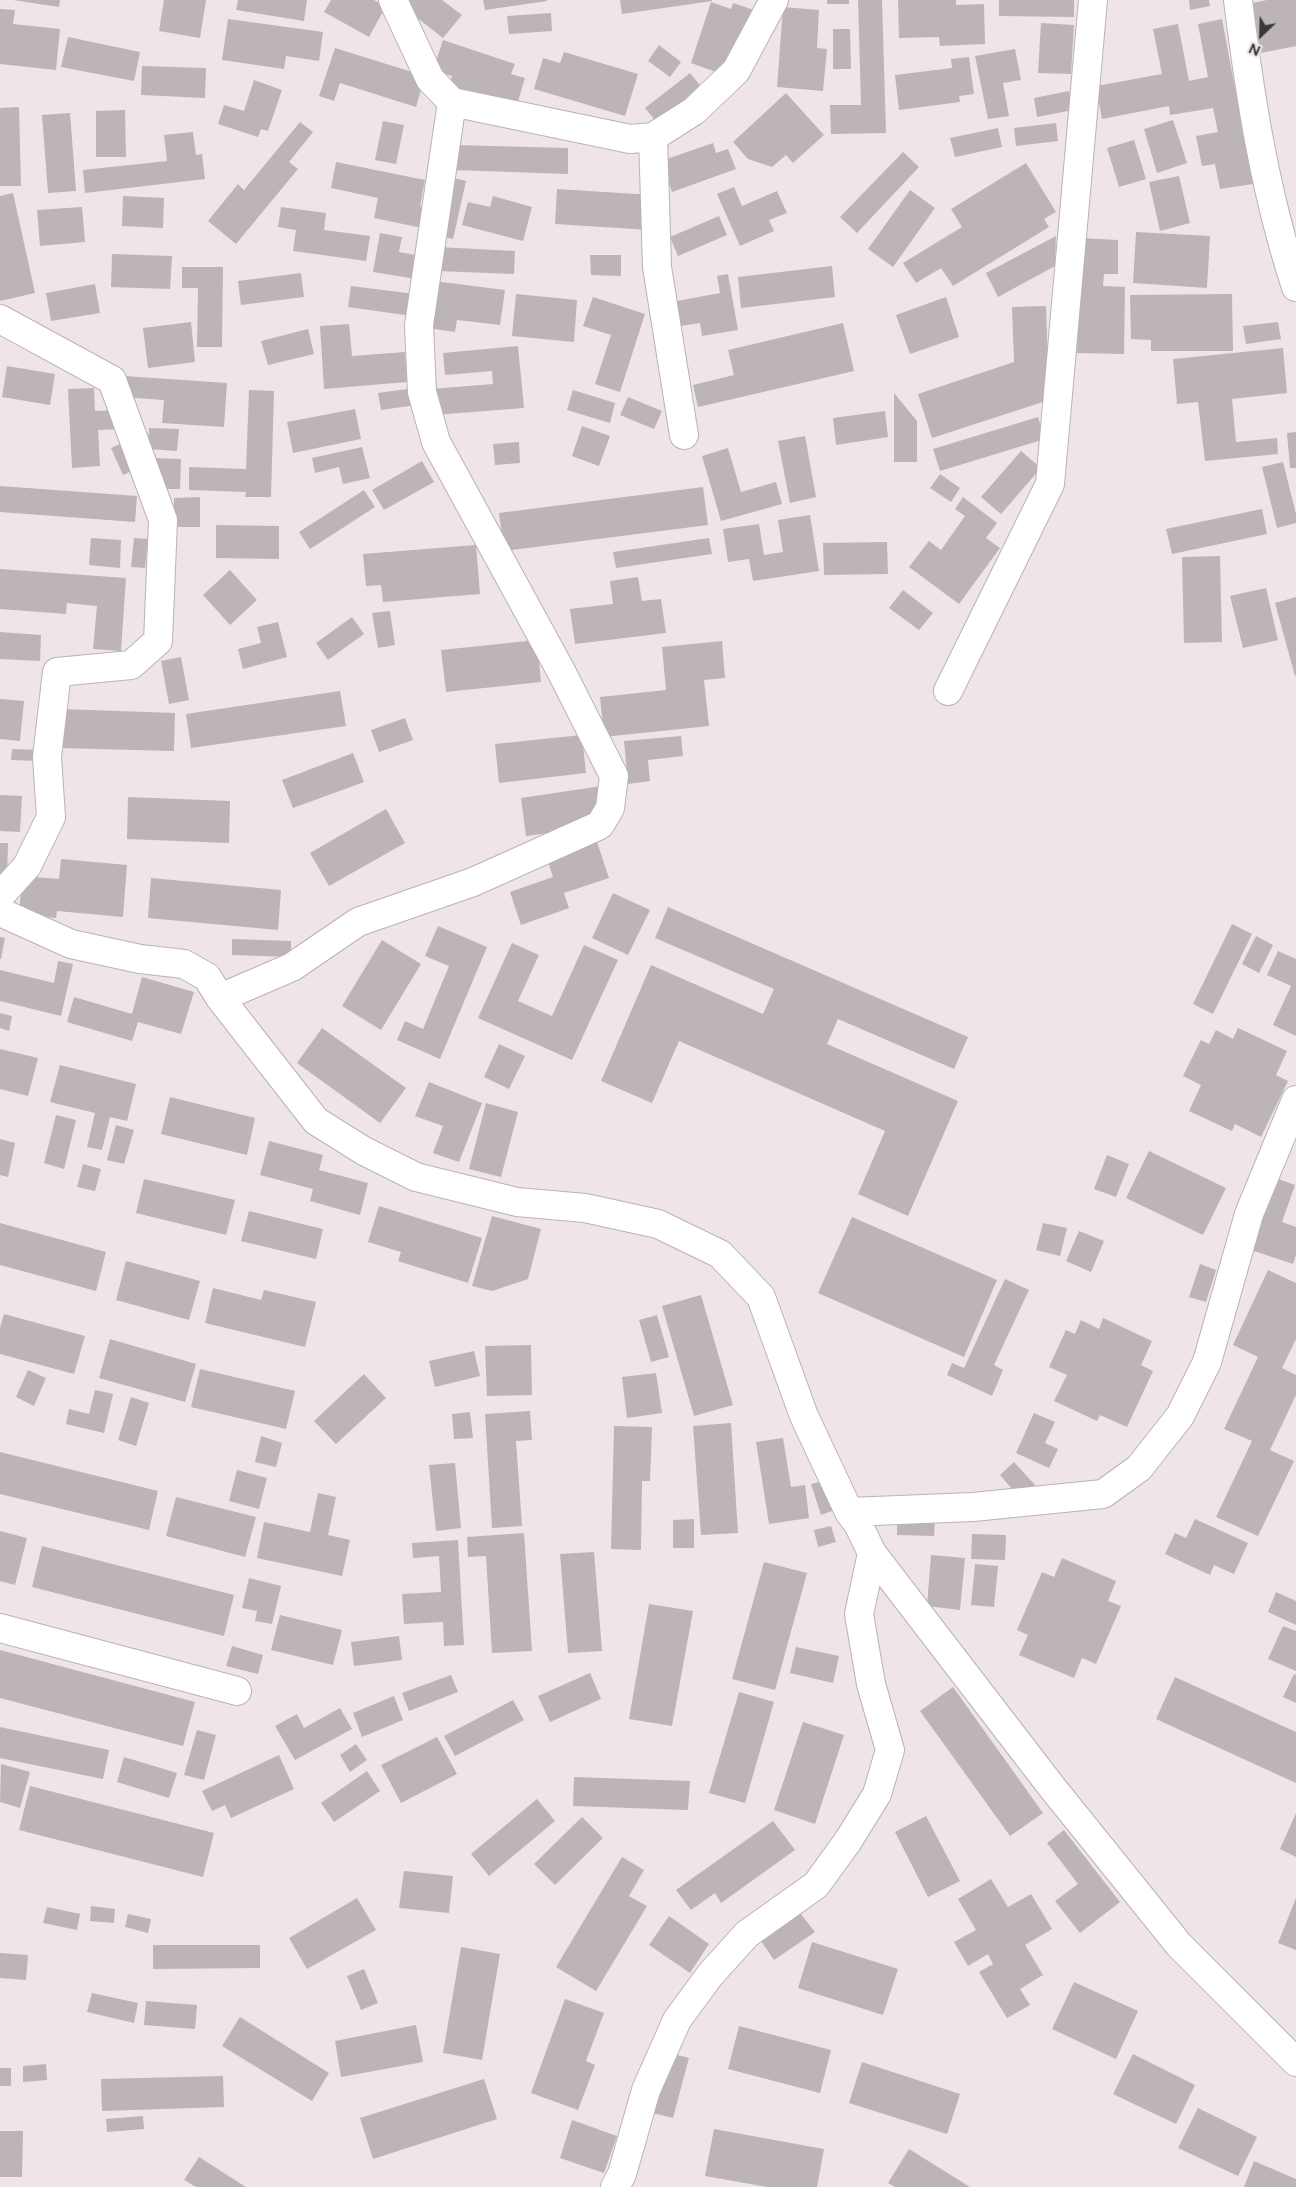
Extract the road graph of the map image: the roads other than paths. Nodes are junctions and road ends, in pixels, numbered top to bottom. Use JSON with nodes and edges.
{"nodes":[{"id":1,"x":393,"y":0,"type":"edge"},
{"id":2,"x":774,"y":0,"type":"edge"},
{"id":3,"x":1093,"y":0,"type":"edge"},
{"id":4,"x":1238,"y":0,"type":"edge"},
{"id":5,"x":452,"y":102,"type":"junction"},
{"id":6,"x":653,"y":137,"type":"junction"},
{"id":7,"x":1296,"y":287,"type":"edge"},
{"id":8,"x":0,"y":319,"type":"edge"},
{"id":9,"x":684,"y":435,"type":"dead end"},
{"id":10,"x":948,"y":691,"type":"dead end"},
{"id":11,"x":0,"y":896,"type":"edge"},
{"id":12,"x":0,"y":912,"type":"edge"},
{"id":13,"x":220,"y":998,"type":"junction"},
{"id":14,"x":1296,"y":1100,"type":"edge"},
{"id":15,"x":849,"y":1512,"type":"junction"},
{"id":16,"x":872,"y":1553,"type":"junction"},
{"id":17,"x":0,"y":1628,"type":"edge"},
{"id":18,"x":237,"y":1691,"type":"dead end"},
{"id":19,"x":1296,"y":2062,"type":"edge"},
{"id":20,"x":615,"y":2187,"type":"edge"}],
"edges":[{"from":1,"to":5,"type":"street"},
{"from":2,"to":6,"type":"street"},
{"from":3,"to":10,"type":"street"},
{"from":4,"to":7,"type":"street"},
{"from":5,"to":6,"type":"street"},
{"from":5,"to":13,"type":"street"},
{"from":6,"to":9,"type":"street"},
{"from":8,"to":11,"type":"street"},
{"from":12,"to":13,"type":"street"},
{"from":13,"to":15,"type":"street"},
{"from":14,"to":15,"type":"street"},
{"from":15,"to":16,"type":"street"},
{"from":16,"to":19,"type":"street"},
{"from":16,"to":20,"type":"street"},
{"from":17,"to":18,"type":"street"}]}
